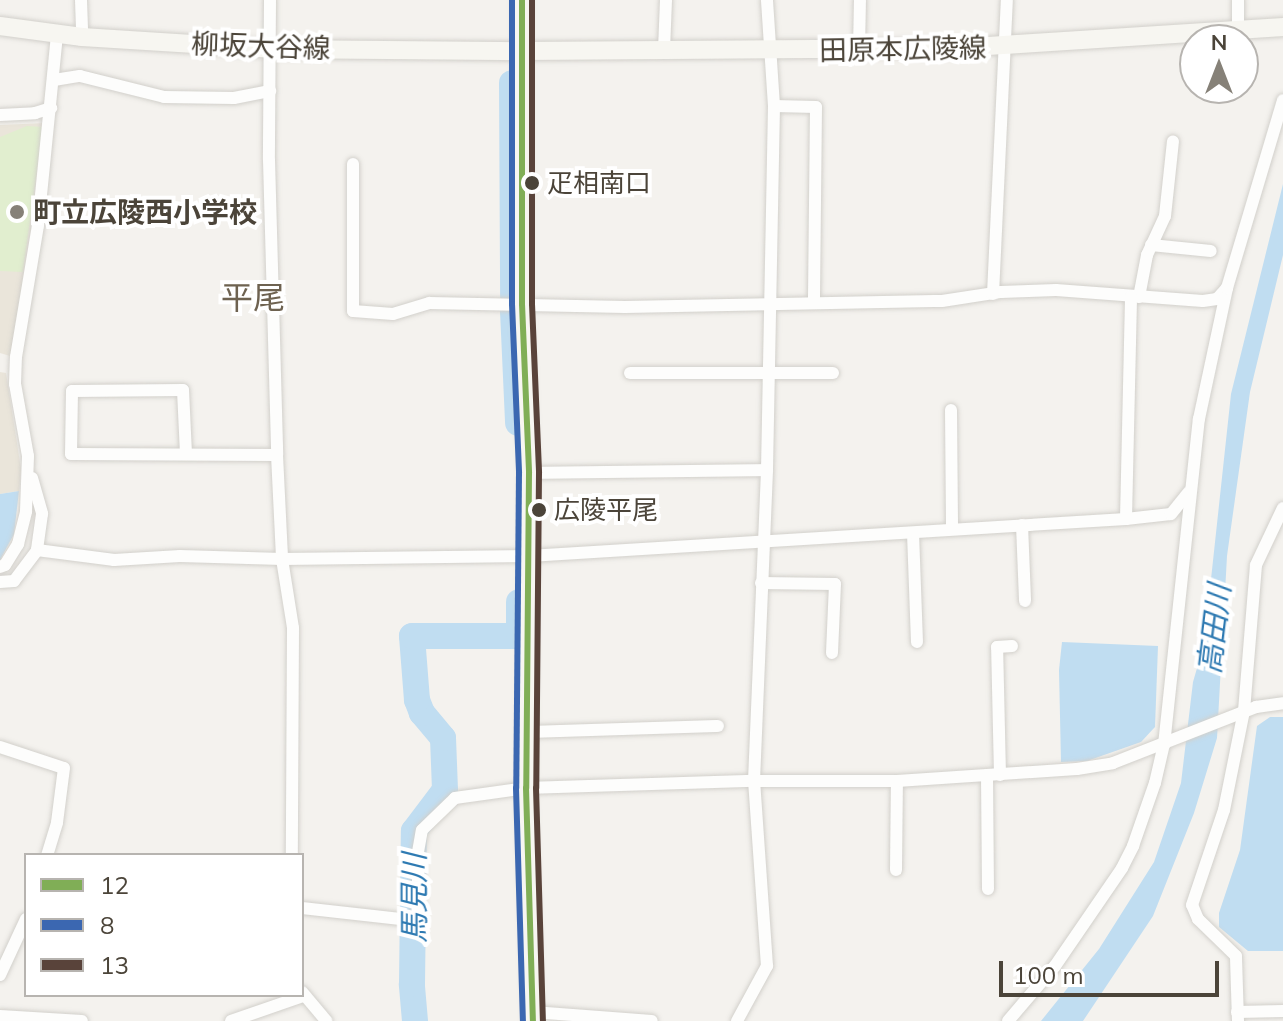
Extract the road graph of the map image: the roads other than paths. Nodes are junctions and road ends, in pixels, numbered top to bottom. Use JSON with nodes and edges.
{"nodes":[{"id":1,"x":81,"y":0,"type":"edge"},
{"id":2,"x":270,"y":0,"type":"edge"},
{"id":3,"x":522,"y":0,"type":"edge"},
{"id":4,"x":666,"y":0,"type":"edge"},
{"id":5,"x":767,"y":0,"type":"edge"},
{"id":6,"x":860,"y":0,"type":"edge"},
{"id":7,"x":1007,"y":0,"type":"edge"},
{"id":8,"x":1238,"y":0,"type":"edge"},
{"id":9,"x":1238,"y":24,"type":"edge"},
{"id":10,"x":0,"y":26,"type":"edge"},
{"id":11,"x":1283,"y":27,"type":"edge"},
{"id":12,"x":1259,"y":29,"type":"edge"},
{"id":13,"x":57,"y":34,"type":"junction"},
{"id":14,"x":1179,"y":34,"type":"edge"},
{"id":15,"x":82,"y":37,"type":"junction"},
{"id":16,"x":1005,"y":47,"type":"junction"},
{"id":17,"x":271,"y":49,"type":"junction"},
{"id":18,"x":664,"y":50,"type":"junction"},
{"id":19,"x":859,"y":50,"type":"junction"},
{"id":20,"x":522,"y":51,"type":"junction"},
{"id":21,"x":769,"y":51,"type":"junction"},
{"id":22,"x":54,"y":80,"type":"junction"},
{"id":23,"x":270,"y":91,"type":"junction"},
{"id":24,"x":1283,"y":100,"type":"edge"},
{"id":25,"x":774,"y":106,"type":"junction"},
{"id":26,"x":51,"y":108,"type":"junction"},
{"id":27,"x":0,"y":115,"type":"edge"},
{"id":28,"x":1173,"y":141,"type":"dead end"},
{"id":29,"x":353,"y":164,"type":"dead end"},
{"id":30,"x":1151,"y":245,"type":"junction"},
{"id":31,"x":1211,"y":251,"type":"dead end"},
{"id":32,"x":1227,"y":288,"type":"junction"},
{"id":33,"x":993,"y":294,"type":"junction"},
{"id":34,"x":1135,"y":296,"type":"junction"},
{"id":35,"x":769,"y":302,"type":"junction"},
{"id":36,"x":814,"y":303,"type":"junction"},
{"id":37,"x":515,"y":304,"type":"junction"},
{"id":38,"x":630,"y":373,"type":"dead end"},
{"id":39,"x":833,"y":373,"type":"dead end"},
{"id":40,"x":767,"y":374,"type":"junction"},
{"id":41,"x":951,"y":410,"type":"dead end"},
{"id":42,"x":186,"y":454,"type":"junction"},
{"id":43,"x":277,"y":455,"type":"junction"},
{"id":44,"x":28,"y":464,"type":"junction"},
{"id":45,"x":767,"y":470,"type":"junction"},
{"id":46,"x":529,"y":473,"type":"junction"},
{"id":47,"x":1189,"y":492,"type":"junction"},
{"id":48,"x":1282,"y":516,"type":"edge"},
{"id":49,"x":1126,"y":519,"type":"junction"},
{"id":50,"x":1022,"y":525,"type":"junction"},
{"id":51,"x":952,"y":528,"type":"junction"},
{"id":52,"x":913,"y":533,"type":"junction"},
{"id":53,"x":765,"y":540,"type":"junction"},
{"id":54,"x":37,"y":550,"type":"junction"},
{"id":55,"x":520,"y":556,"type":"junction"},
{"id":56,"x":282,"y":559,"type":"junction"},
{"id":57,"x":0,"y":567,"type":"edge"},
{"id":58,"x":0,"y":582,"type":"edge"},
{"id":59,"x":761,"y":583,"type":"junction"},
{"id":60,"x":1025,"y":601,"type":"dead end"},
{"id":61,"x":917,"y":642,"type":"dead end"},
{"id":62,"x":1012,"y":646,"type":"dead end"},
{"id":63,"x":832,"y":653,"type":"dead end"},
{"id":64,"x":1283,"y":703,"type":"edge"},
{"id":65,"x":1239,"y":714,"type":"junction"},
{"id":66,"x":718,"y":726,"type":"dead end"},
{"id":67,"x":527,"y":732,"type":"junction"},
{"id":68,"x":1164,"y":745,"type":"junction"},
{"id":69,"x":0,"y":747,"type":"edge"},
{"id":70,"x":994,"y":775,"type":"junction"},
{"id":71,"x":754,"y":781,"type":"junction"},
{"id":72,"x":897,"y":781,"type":"junction"},
{"id":73,"x":526,"y":788,"type":"junction"},
{"id":74,"x":48,"y":853,"type":"edge"},
{"id":75,"x":292,"y":853,"type":"edge"},
{"id":76,"x":896,"y":870,"type":"dead end"},
{"id":77,"x":988,"y":889,"type":"dead end"},
{"id":78,"x":304,"y":908,"type":"edge"},
{"id":79,"x":24,"y":923,"type":"edge"},
{"id":80,"x":0,"y":975,"type":"edge"},
{"id":81,"x":304,"y":996,"type":"edge"},
{"id":82,"x":294,"y":997,"type":"edge"},
{"id":83,"x":1283,"y":1011,"type":"edge"},
{"id":84,"x":0,"y":1016,"type":"edge"},
{"id":85,"x":533,"y":1016,"type":"edge"},
{"id":86,"x":1238,"y":1017,"type":"edge"},
{"id":87,"x":82,"y":1021,"type":"edge"},
{"id":88,"x":231,"y":1021,"type":"edge"},
{"id":89,"x":326,"y":1021,"type":"edge"},
{"id":90,"x":652,"y":1021,"type":"edge"},
{"id":91,"x":737,"y":1021,"type":"edge"},
{"id":92,"x":1008,"y":1021,"type":"edge"}],
"edges":[{"from":1,"to":15,"type":"street"},
{"from":2,"to":17,"type":"street"},
{"from":3,"to":20,"type":"main road"},
{"from":4,"to":18,"type":"street"},
{"from":5,"to":21,"type":"street"},
{"from":6,"to":19,"type":"street"},
{"from":7,"to":16,"type":"street"},
{"from":8,"to":9,"type":"street"},
{"from":10,"to":13,"type":"main road","name":"柳坂大谷線"},
{"from":11,"to":12,"type":"main road","name":"田原本広陵線"},
{"from":13,"to":15,"type":"main road","name":"柳坂大谷線"},
{"from":13,"to":22,"type":"street"},
{"from":14,"to":16,"type":"main road","name":"田原本広陵線"},
{"from":15,"to":17,"type":"main road","name":"柳坂大谷線"},
{"from":16,"to":19,"type":"main road","name":"田原本広陵線"},
{"from":16,"to":33,"type":"street"},
{"from":17,"to":20,"type":"main road","name":"柳坂大谷線"},
{"from":17,"to":23,"type":"street"},
{"from":18,"to":20,"type":"main road","name":"田原本広陵線"},
{"from":18,"to":21,"type":"main road","name":"田原本広陵線"},
{"from":19,"to":21,"type":"main road","name":"田原本広陵線"},
{"from":20,"to":37,"type":"main road"},
{"from":21,"to":25,"type":"street"},
{"from":22,"to":23,"type":"street"},
{"from":22,"to":26,"type":"street"},
{"from":23,"to":43,"type":"street"},
{"from":24,"to":32,"type":"street"},
{"from":25,"to":35,"type":"street"},
{"from":25,"to":36,"type":"street"},
{"from":26,"to":27,"type":"street"},
{"from":26,"to":44,"type":"street"},
{"from":28,"to":30,"type":"street"},
{"from":29,"to":37,"type":"street"},
{"from":30,"to":31,"type":"street"},
{"from":30,"to":34,"type":"street"},
{"from":32,"to":34,"type":"street"},
{"from":32,"to":47,"type":"street"},
{"from":33,"to":34,"type":"street"},
{"from":33,"to":36,"type":"street"},
{"from":34,"to":49,"type":"street"},
{"from":35,"to":36,"type":"street"},
{"from":35,"to":37,"type":"street"},
{"from":35,"to":40,"type":"street"},
{"from":37,"to":46,"type":"main road"},
{"from":38,"to":40,"type":"street"},
{"from":39,"to":40,"type":"street"},
{"from":40,"to":45,"type":"street"},
{"from":41,"to":51,"type":"street"},
{"from":42,"to":42,"type":"street"},
{"from":42,"to":43,"type":"street"},
{"from":43,"to":56,"type":"street"},
{"from":44,"to":54,"type":"street"},
{"from":44,"to":57,"type":"street"},
{"from":45,"to":46,"type":"street"},
{"from":45,"to":53,"type":"street"},
{"from":46,"to":55,"type":"main road"},
{"from":47,"to":49,"type":"street"},
{"from":47,"to":68,"type":"street"},
{"from":48,"to":65,"type":"street"},
{"from":49,"to":50,"type":"street"},
{"from":50,"to":51,"type":"street"},
{"from":50,"to":60,"type":"street"},
{"from":51,"to":52,"type":"street"},
{"from":52,"to":53,"type":"street"},
{"from":52,"to":61,"type":"street"},
{"from":53,"to":55,"type":"street"},
{"from":53,"to":59,"type":"street"},
{"from":54,"to":56,"type":"street"},
{"from":54,"to":58,"type":"street"},
{"from":55,"to":56,"type":"street"},
{"from":55,"to":67,"type":"main road"},
{"from":56,"to":75,"type":"street"},
{"from":59,"to":63,"type":"street"},
{"from":59,"to":71,"type":"street"},
{"from":62,"to":70,"type":"street"},
{"from":64,"to":65,"type":"street"},
{"from":65,"to":68,"type":"street"},
{"from":65,"to":86,"type":"street"},
{"from":66,"to":67,"type":"street"},
{"from":67,"to":73,"type":"main road"},
{"from":68,"to":70,"type":"street"},
{"from":68,"to":92,"type":"street"},
{"from":69,"to":74,"type":"street"},
{"from":70,"to":72,"type":"street"},
{"from":70,"to":77,"type":"street"},
{"from":71,"to":72,"type":"street"},
{"from":71,"to":73,"type":"street"},
{"from":71,"to":91,"type":"street"},
{"from":72,"to":76,"type":"street"},
{"from":73,"to":78,"type":"street"},
{"from":73,"to":85,"type":"main road"},
{"from":79,"to":80,"type":"street"},
{"from":81,"to":89,"type":"street"},
{"from":82,"to":88,"type":"street"},
{"from":83,"to":86,"type":"street"},
{"from":84,"to":87,"type":"street"},
{"from":85,"to":90,"type":"street"}]}
